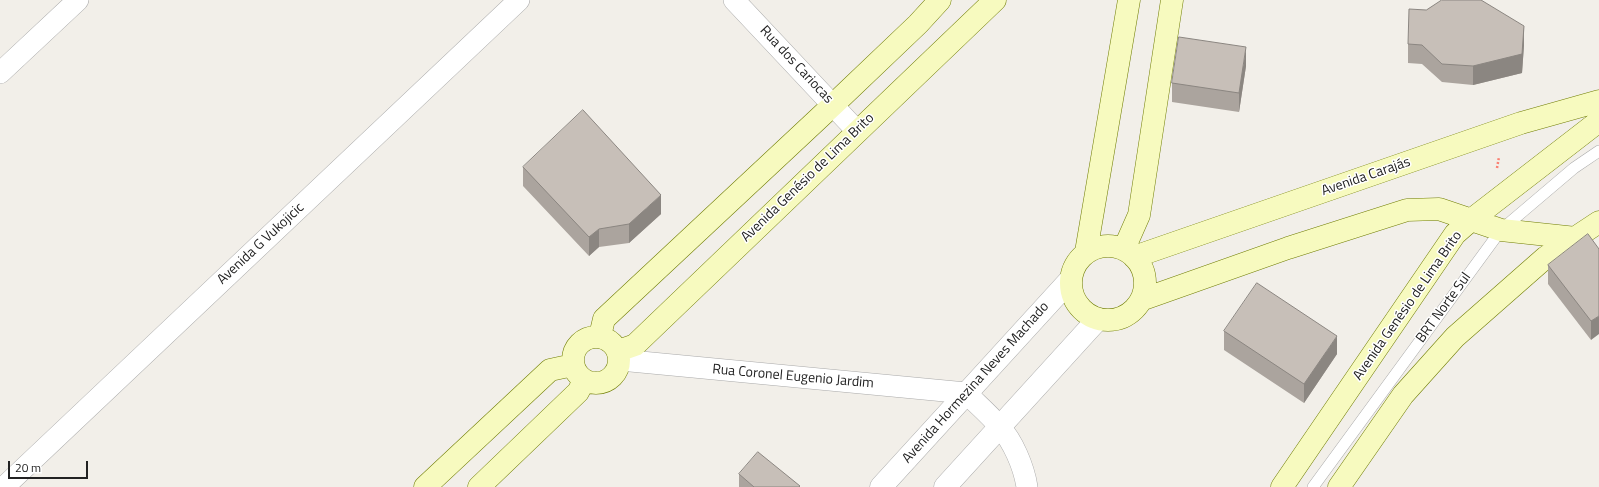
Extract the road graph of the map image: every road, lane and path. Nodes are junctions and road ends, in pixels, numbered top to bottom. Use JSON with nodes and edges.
{"nodes":[{"id":1,"x":78,"y":0,"type":"edge"},
{"id":2,"x":519,"y":0,"type":"edge"},
{"id":3,"x":734,"y":0,"type":"edge"},
{"id":4,"x":940,"y":0,"type":"edge"},
{"id":5,"x":995,"y":0,"type":"edge"},
{"id":6,"x":1129,"y":0,"type":"edge"},
{"id":7,"x":1172,"y":0,"type":"edge"},
{"id":8,"x":0,"y":73,"type":"edge"},
{"id":9,"x":1599,"y":101,"type":"edge"},
{"id":10,"x":833,"y":105,"type":"junction"},
{"id":11,"x":1599,"y":121,"type":"edge"},
{"id":12,"x":857,"y":131,"type":"junction"},
{"id":13,"x":1599,"y":151,"type":"edge"},
{"id":14,"x":1471,"y":220,"type":"junction"},
{"id":15,"x":1599,"y":222,"type":"edge"},
{"id":16,"x":1501,"y":230,"type":"junction"},
{"id":17,"x":1576,"y":238,"type":"junction"},
{"id":18,"x":1086,"y":252,"type":"junction"},
{"id":19,"x":1129,"y":253,"type":"junction"},
{"id":20,"x":1070,"y":280,"type":"junction"},
{"id":21,"x":1141,"y":300,"type":"junction"},
{"id":22,"x":1098,"y":319,"type":"junction"},
{"id":23,"x":600,"y":336,"type":"junction"},
{"id":24,"x":619,"y":356,"type":"junction"},
{"id":25,"x":579,"y":373,"type":"junction"},
{"id":26,"x":966,"y":393,"type":"junction"},
{"id":27,"x":1000,"y":427,"type":"junction"},
{"id":28,"x":4,"y":485,"type":"edge"},
{"id":29,"x":425,"y":487,"type":"edge"},
{"id":30,"x":478,"y":487,"type":"edge"},
{"id":31,"x":881,"y":487,"type":"edge"},
{"id":32,"x":945,"y":487,"type":"edge"},
{"id":33,"x":1027,"y":487,"type":"edge"},
{"id":34,"x":1282,"y":487,"type":"edge"},
{"id":35,"x":1312,"y":487,"type":"edge"},
{"id":36,"x":1339,"y":487,"type":"edge"}],
"edges":[{"from":1,"to":8,"type":"street"},
{"from":2,"to":28,"type":"street","name":"Avenida G Vukojicic"},
{"from":3,"to":10,"type":"street","name":"Rua dos Cariocas"},
{"from":4,"to":10,"type":"main road"},
{"from":5,"to":12,"type":"main road","name":"Avenida Genésio de Lima Brito"},
{"from":6,"to":18,"type":"main road"},
{"from":7,"to":19,"type":"main road"},
{"from":9,"to":19,"type":"main road","name":"Avenida Carajás"},
{"from":10,"to":12,"type":"street","name":"Rua dos Cariocas"},
{"from":10,"to":23,"type":"main road"},
{"from":11,"to":14,"type":"main road","name":"Avenida Genésio de Lima Brito"},
{"from":12,"to":24,"type":"main road","name":"Avenida Genésio de Lima Brito"},
{"from":13,"to":16,"type":"lane","name":"BRT Norte Sul"},
{"from":14,"to":16,"type":"main road"},
{"from":14,"to":21,"type":"main road"},
{"from":14,"to":34,"type":"main road","name":"Avenida Genésio de Lima Brito"},
{"from":15,"to":17,"type":"main road"},
{"from":16,"to":17,"type":"main road"},
{"from":16,"to":35,"type":"lane","name":"BRT Norte Sul"},
{"from":17,"to":36,"type":"main road"},
{"from":18,"to":19,"type":"main road"},
{"from":18,"to":20,"type":"main road"},
{"from":19,"to":21,"type":"main road"},
{"from":20,"to":22,"type":"main road"},
{"from":20,"to":26,"type":"street","name":"Avenida Hormezina Neves Machado"},
{"from":21,"to":22,"type":"main road"},
{"from":22,"to":27,"type":"street"},
{"from":23,"to":24,"type":"main road"},
{"from":23,"to":25,"type":"main road"},
{"from":24,"to":25,"type":"main road"},
{"from":24,"to":26,"type":"street","name":"Rua Coronel Eugenio Jardim"},
{"from":25,"to":29,"type":"main road"},
{"from":25,"to":30,"type":"main road"},
{"from":26,"to":27,"type":"street"},
{"from":26,"to":31,"type":"street","name":"Avenida Hormezina Neves Machado"},
{"from":27,"to":32,"type":"street"},
{"from":27,"to":33,"type":"street"}]}
